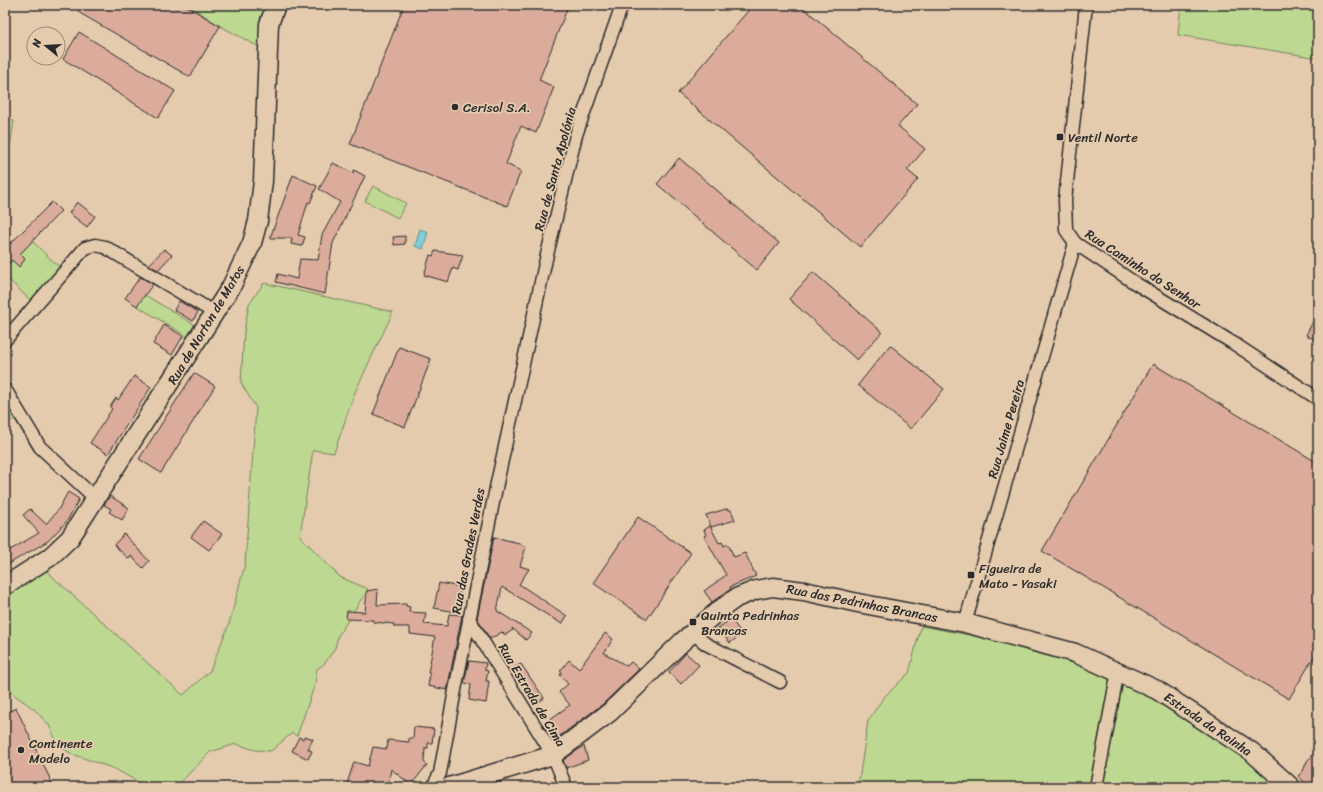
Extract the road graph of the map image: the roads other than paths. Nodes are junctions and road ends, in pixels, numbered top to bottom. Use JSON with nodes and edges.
{"nodes":[{"id":1,"x":276,"y":5,"type":"edge"},
{"id":2,"x":622,"y":5,"type":"edge"},
{"id":3,"x":1086,"y":5,"type":"edge"},
{"id":4,"x":1075,"y":242,"type":"junction"},
{"id":5,"x":215,"y":313,"type":"junction"},
{"id":6,"x":532,"y":320,"type":"joint"},
{"id":7,"x":5,"y":340,"type":"edge"},
{"id":8,"x":5,"y":389,"type":"edge"},
{"id":9,"x":1318,"y":399,"type":"edge"},
{"id":10,"x":95,"y":498,"type":"junction"},
{"id":11,"x":5,"y":586,"type":"edge"},
{"id":12,"x":469,"y":619,"type":"junction"},
{"id":13,"x":964,"y":623,"type":"junction"},
{"id":14,"x":693,"y":632,"type":"junction"},
{"id":15,"x":1118,"y":671,"type":"junction"},
{"id":16,"x":780,"y":682,"type":"dead end"},
{"id":17,"x":553,"y":755,"type":"junction"},
{"id":18,"x":433,"y":787,"type":"edge"},
{"id":19,"x":449,"y":787,"type":"edge"},
{"id":20,"x":566,"y":787,"type":"edge"},
{"id":21,"x":1096,"y":787,"type":"edge"},
{"id":22,"x":1292,"y":787,"type":"edge"}],
"edges":[{"from":1,"to":5,"type":"street","name":"Rua de Norton de Matos"},
{"from":2,"to":6,"type":"street","name":"Rua de Santa Apolónia"},
{"from":3,"to":4,"type":"street","name":"Rua Caminho do Senhor"},
{"from":4,"to":9,"type":"street","name":"Rua Caminho do Senhor"},
{"from":4,"to":13,"type":"street","name":"Rua Jaime Pereira"},
{"from":5,"to":7,"type":"street"},
{"from":5,"to":10,"type":"street","name":"Rua de Norton de Matos"},
{"from":6,"to":12,"type":"street","name":"Rua das Grades Verdes"},
{"from":8,"to":10,"type":"street"},
{"from":10,"to":11,"type":"street","name":"Rua de Norton de Matos"},
{"from":12,"to":17,"type":"street","name":"Rua Estrada de Cima"},
{"from":12,"to":18,"type":"street","name":"Rua das Grades Verdes"},
{"from":13,"to":14,"type":"street","name":"Rua das Pedrinhas Brancas"},
{"from":13,"to":15,"type":"street","name":"Rua das Pedrinhas Brancas"},
{"from":14,"to":16,"type":"street"},
{"from":14,"to":17,"type":"street","name":"Rua das Pedrinhas Brancas"},
{"from":15,"to":21,"type":"street"},
{"from":15,"to":22,"type":"street","name":"Estrada da Rainha"},
{"from":17,"to":19,"type":"street","name":"Rua das Pedrinhas Brancas"},
{"from":17,"to":20,"type":"street","name":"Rua Estrada de Cima"}]}
